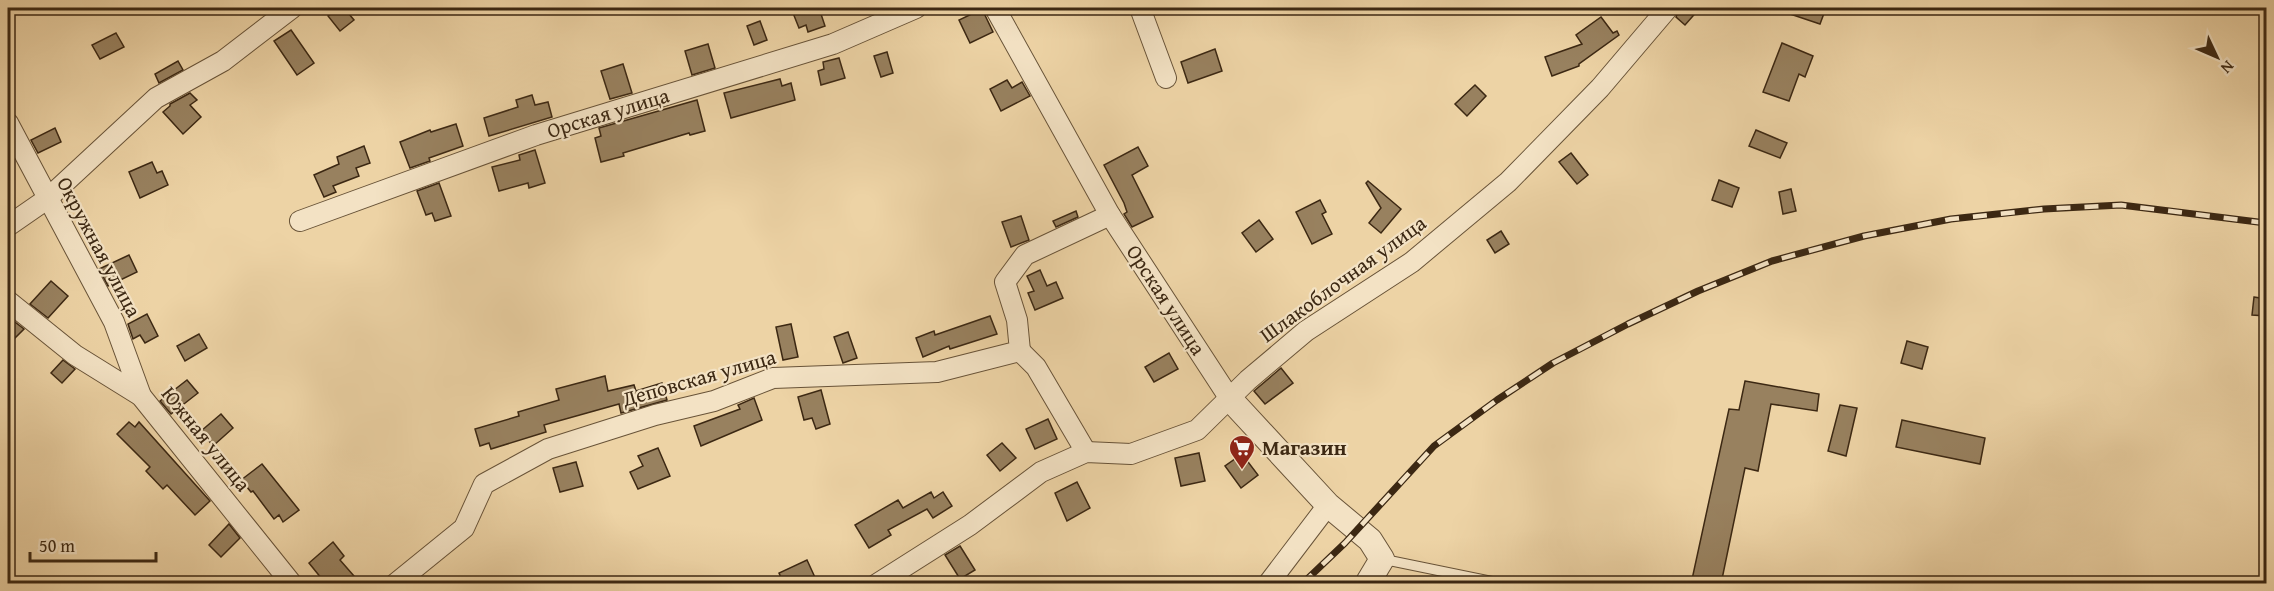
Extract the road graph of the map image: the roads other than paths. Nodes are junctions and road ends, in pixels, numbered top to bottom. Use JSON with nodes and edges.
{"nodes":[{"id":1,"x":292,"y":8,"type":"edge"},
{"id":2,"x":916,"y":8,"type":"edge"},
{"id":3,"x":995,"y":8,"type":"edge"},
{"id":4,"x":1140,"y":8,"type":"edge"},
{"id":5,"x":1668,"y":8,"type":"edge"},
{"id":6,"x":1166,"y":78,"type":"dead end"},
{"id":7,"x":8,"y":123,"type":"edge"},
{"id":8,"x":47,"y":199,"type":"junction"},
{"id":9,"x":1110,"y":215,"type":"junction"},
{"id":10,"x":300,"y":221,"type":"dead end"},
{"id":11,"x":8,"y":226,"type":"edge"},
{"id":12,"x":8,"y":301,"type":"edge"},
{"id":13,"x":1020,"y":351,"type":"junction"},
{"id":14,"x":141,"y":396,"type":"junction"},
{"id":15,"x":1230,"y":399,"type":"junction"},
{"id":16,"x":1086,"y":452,"type":"junction"},
{"id":17,"x":1328,"y":505,"type":"junction"},
{"id":18,"x":1382,"y":559,"type":"junction"},
{"id":19,"x":292,"y":584,"type":"edge"},
{"id":20,"x":395,"y":584,"type":"edge"},
{"id":21,"x":877,"y":584,"type":"edge"},
{"id":22,"x":1268,"y":584,"type":"edge"},
{"id":23,"x":1367,"y":584,"type":"edge"},
{"id":24,"x":1504,"y":584,"type":"edge"}],
"edges":[{"from":1,"to":8,"type":"street"},
{"from":2,"to":10,"type":"street","name":"Орская улица"},
{"from":3,"to":9,"type":"street","name":"Орская улица"},
{"from":4,"to":6,"type":"street"},
{"from":5,"to":15,"type":"street","name":"Шлакоблочная улица"},
{"from":7,"to":8,"type":"street","name":"Окружная улица"},
{"from":8,"to":11,"type":"street"},
{"from":8,"to":14,"type":"street","name":"Окружная улица"},
{"from":9,"to":13,"type":"street"},
{"from":9,"to":15,"type":"street","name":"Орская улица"},
{"from":12,"to":14,"type":"street","name":"Южная улица"},
{"from":13,"to":16,"type":"street"},
{"from":13,"to":20,"type":"street","name":"Деповская улица"},
{"from":14,"to":19,"type":"street","name":"Южная улица"},
{"from":15,"to":16,"type":"street","name":"Шлакоблочная улица"},
{"from":15,"to":17,"type":"street","name":"Орская улица"},
{"from":16,"to":21,"type":"street","name":"Шлакоблочная улица"},
{"from":17,"to":18,"type":"street","name":"Орская улица"},
{"from":17,"to":22,"type":"street"},
{"from":18,"to":23,"type":"street"},
{"from":18,"to":24,"type":"lane"}]}
